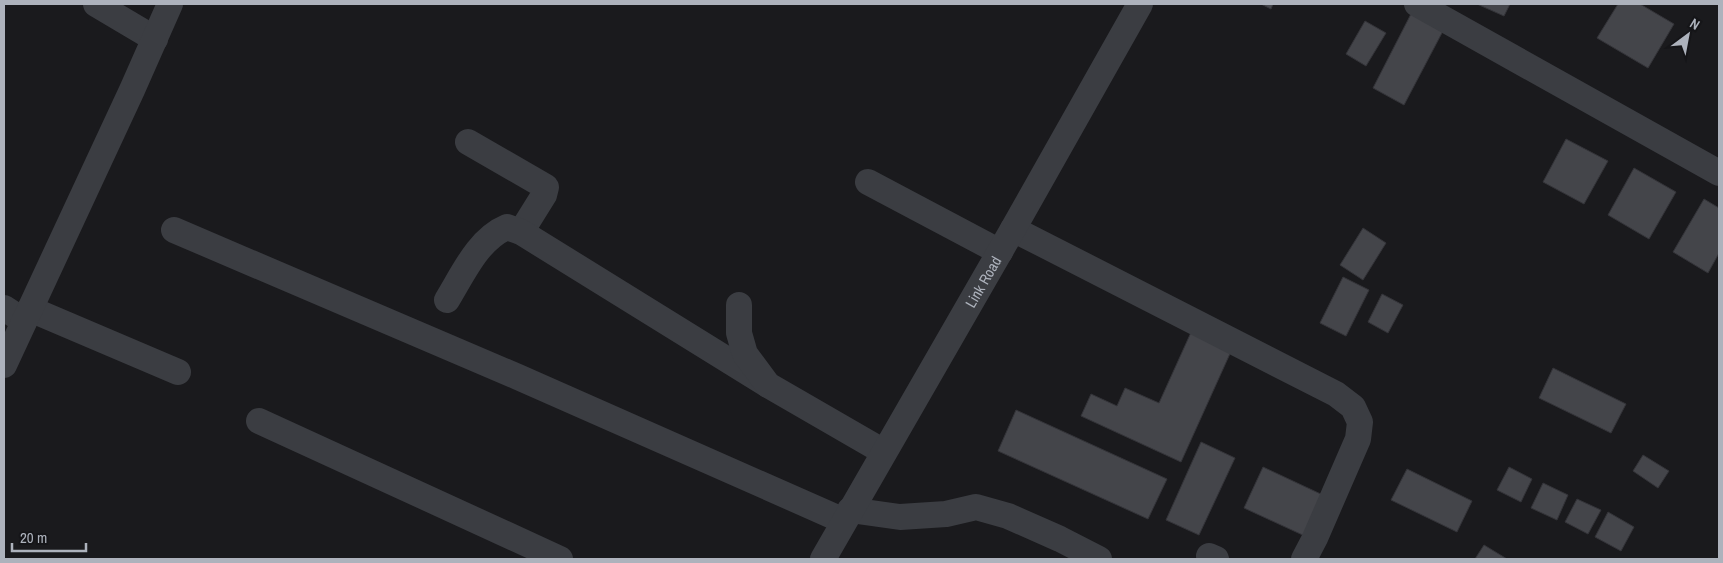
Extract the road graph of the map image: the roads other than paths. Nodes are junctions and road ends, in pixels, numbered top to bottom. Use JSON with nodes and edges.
{"nodes":[{"id":1,"x":96,"y":4,"type":"edge"},
{"id":2,"x":170,"y":4,"type":"edge"},
{"id":3,"x":1140,"y":4,"type":"edge"},
{"id":4,"x":1417,"y":4,"type":"edge"},
{"id":5,"x":155,"y":39,"type":"junction"},
{"id":6,"x":468,"y":142,"type":"dead end"},
{"id":7,"x":1719,"y":173,"type":"edge"},
{"id":8,"x":868,"y":182,"type":"dead end"},
{"id":9,"x":1013,"y":229,"type":"junction"},
{"id":10,"x":174,"y":230,"type":"dead end"},
{"id":11,"x":521,"y":232,"type":"junction"},
{"id":12,"x":1000,"y":252,"type":"junction"},
{"id":13,"x":447,"y":300,"type":"dead end"},
{"id":14,"x":739,"y":305,"type":"dead end"},
{"id":15,"x":20,"y":313,"type":"edge"},
{"id":16,"x":4,"y":365,"type":"edge"},
{"id":17,"x":178,"y":372,"type":"dead end"},
{"id":18,"x":768,"y":385,"type":"junction"},
{"id":19,"x":258,"y":421,"type":"dead end"},
{"id":20,"x":884,"y":452,"type":"junction"},
{"id":21,"x":847,"y":515,"type":"junction"},
{"id":22,"x":560,"y":559,"type":"edge"},
{"id":23,"x":823,"y":559,"type":"edge"},
{"id":24,"x":1099,"y":559,"type":"edge"},
{"id":25,"x":1304,"y":559,"type":"edge"}],
"edges":[{"from":1,"to":5,"type":"street"},
{"from":2,"to":5,"type":"street"},
{"from":3,"to":9,"type":"street","name":"Link Road"},
{"from":4,"to":7,"type":"street"},
{"from":5,"to":15,"type":"street"},
{"from":6,"to":11,"type":"street"},
{"from":8,"to":12,"type":"street"},
{"from":9,"to":12,"type":"street","name":"Link Road"},
{"from":9,"to":25,"type":"street"},
{"from":10,"to":21,"type":"street"},
{"from":11,"to":13,"type":"street"},
{"from":11,"to":18,"type":"street"},
{"from":12,"to":20,"type":"street","name":"Link Road"},
{"from":14,"to":18,"type":"street"},
{"from":15,"to":16,"type":"street"},
{"from":15,"to":17,"type":"street"},
{"from":18,"to":20,"type":"street"},
{"from":19,"to":22,"type":"street"},
{"from":20,"to":21,"type":"street","name":"Link Road"},
{"from":21,"to":23,"type":"street","name":"Link Road"},
{"from":21,"to":24,"type":"street"}]}
